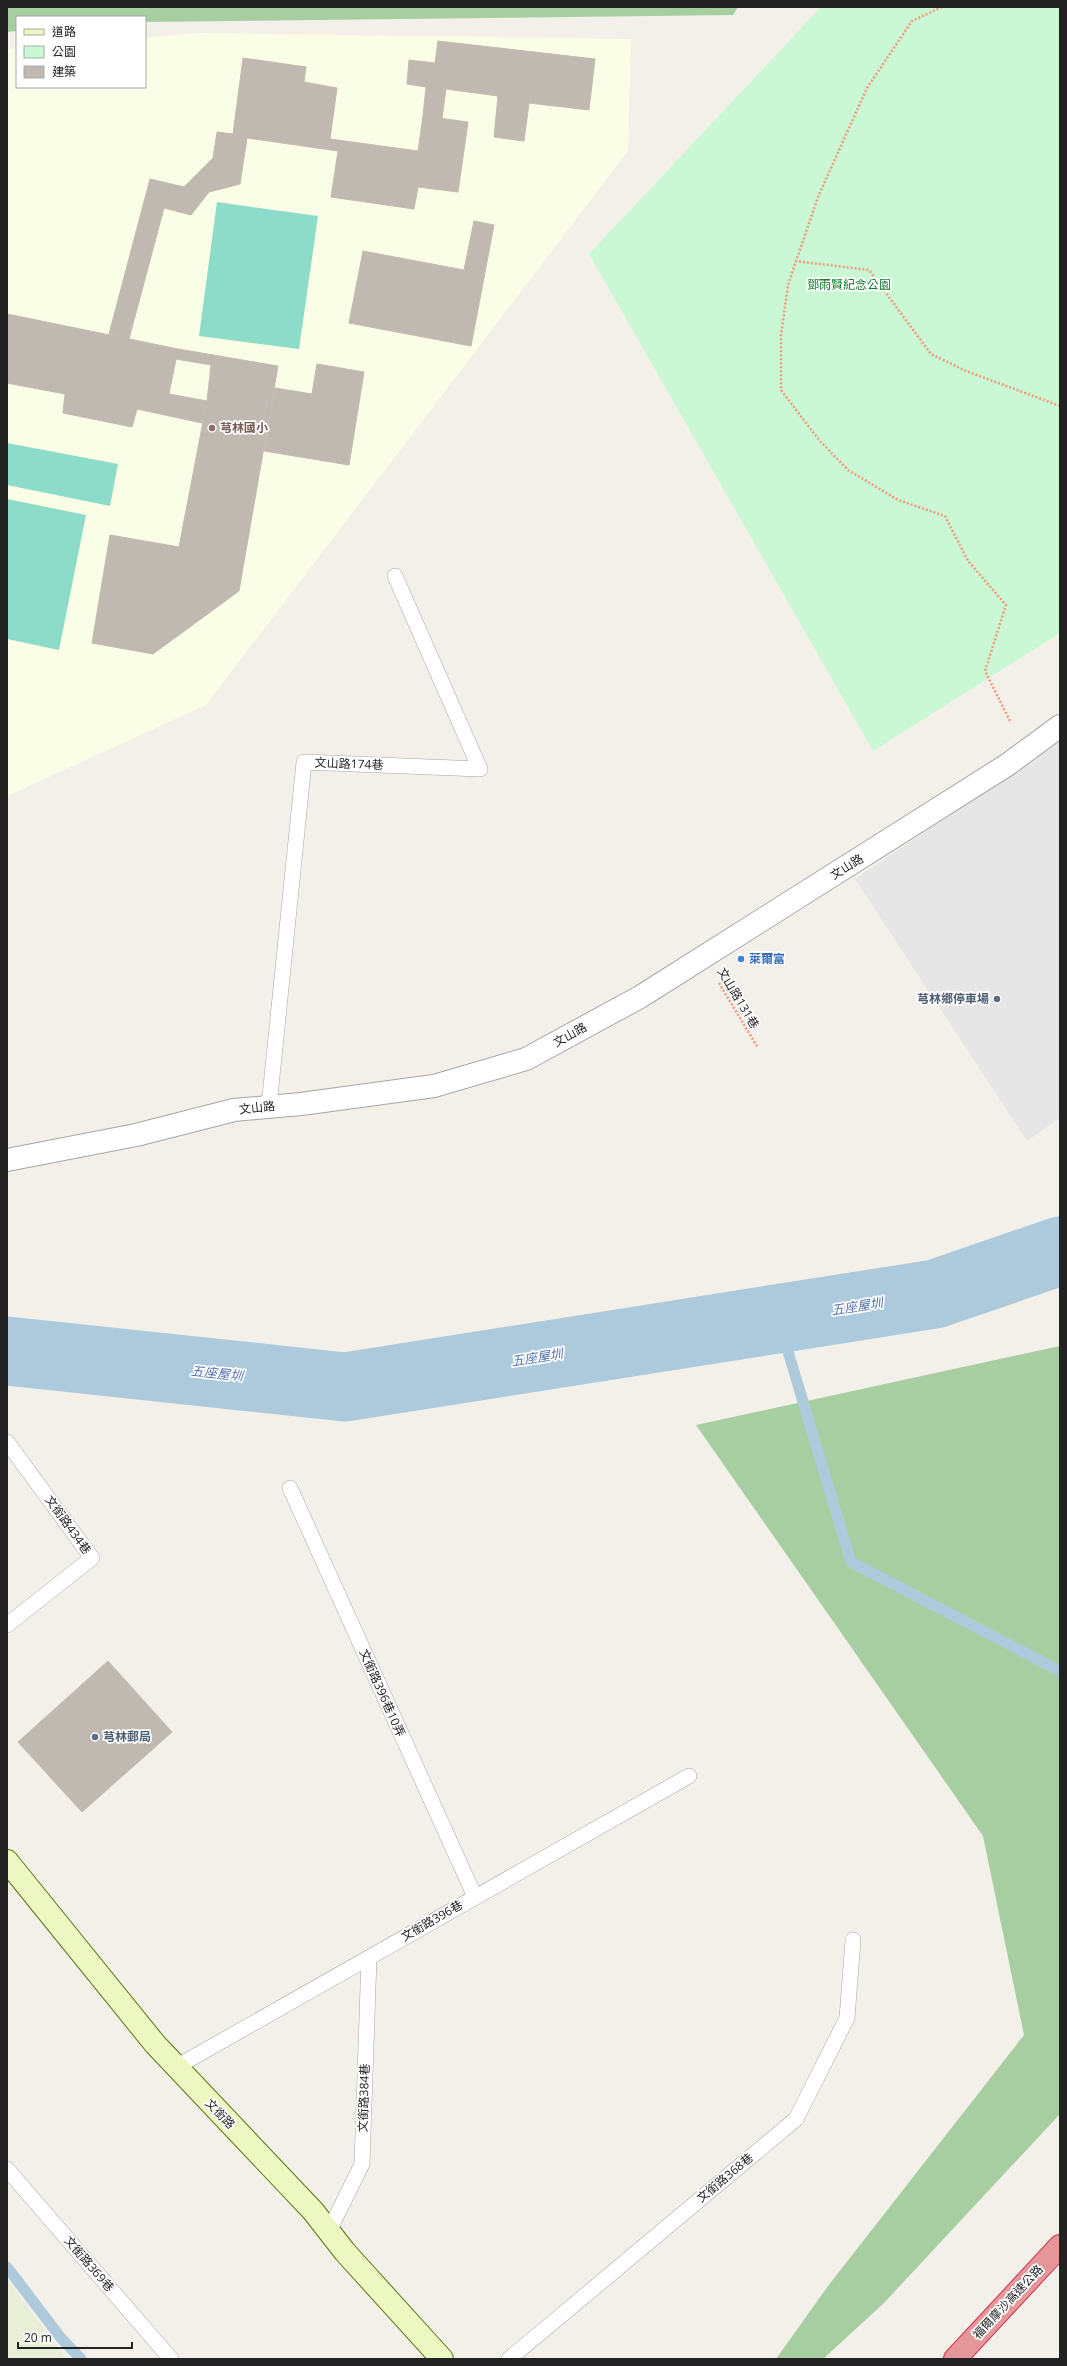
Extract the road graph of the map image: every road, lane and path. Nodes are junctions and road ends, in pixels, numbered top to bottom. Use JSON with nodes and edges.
{"nodes":[{"id":1,"x":942,"y":7,"type":"edge"},
{"id":2,"x":795,"y":261,"type":"junction"},
{"id":3,"x":1060,"y":406,"type":"edge"},
{"id":4,"x":395,"y":576,"type":"dead end"},
{"id":5,"x":1060,"y":726,"type":"edge"},
{"id":6,"x":1026,"y":752,"type":"junction"},
{"id":7,"x":703,"y":957,"type":"junction"},
{"id":8,"x":758,"y":1048,"type":"dead end"},
{"id":9,"x":268,"y":1106,"type":"junction"},
{"id":10,"x":7,"y":1160,"type":"edge"},
{"id":11,"x":7,"y":1442,"type":"edge"},
{"id":12,"x":290,"y":1488,"type":"dead end"},
{"id":13,"x":7,"y":1625,"type":"edge"},
{"id":14,"x":690,"y":1776,"type":"dead end"},
{"id":15,"x":7,"y":1860,"type":"edge"},
{"id":16,"x":475,"y":1898,"type":"junction"},
{"id":17,"x":853,"y":1940,"type":"dead end"},
{"id":18,"x":369,"y":1958,"type":"junction"},
{"id":19,"x":176,"y":2067,"type":"junction"},
{"id":20,"x":7,"y":2169,"type":"edge"},
{"id":21,"x":329,"y":2231,"type":"junction"},
{"id":22,"x":1060,"y":2246,"type":"edge"},
{"id":23,"x":171,"y":2359,"type":"edge"},
{"id":24,"x":442,"y":2359,"type":"edge"},
{"id":25,"x":509,"y":2359,"type":"edge"},
{"id":26,"x":956,"y":2359,"type":"edge"}],
"edges":[{"from":1,"to":2,"type":"path"},
{"from":2,"to":3,"type":"path"},
{"from":2,"to":6,"type":"path"},
{"from":4,"to":9,"type":"lane","name":"文山路174巷"},
{"from":5,"to":6,"type":"street","name":"文山路"},
{"from":6,"to":7,"type":"street","name":"文山路"},
{"from":7,"to":8,"type":"path","name":"文山路131巷"},
{"from":7,"to":9,"type":"street","name":"文山路"},
{"from":9,"to":10,"type":"street","name":"文山路"},
{"from":11,"to":13,"type":"lane","name":"文銜路434巷"},
{"from":12,"to":16,"type":"lane","name":"文銜路396巷10弄"},
{"from":14,"to":16,"type":"lane","name":"文銜路396巷"},
{"from":15,"to":19,"type":"main road","name":"文銜路"},
{"from":16,"to":18,"type":"lane","name":"文銜路396巷"},
{"from":17,"to":25,"type":"lane","name":"文銜路368巷"},
{"from":18,"to":19,"type":"lane","name":"文銜路396巷"},
{"from":18,"to":21,"type":"lane","name":"文銜路384巷"},
{"from":19,"to":21,"type":"main road","name":"文銜路"},
{"from":20,"to":23,"type":"lane","name":"文銜路369巷"},
{"from":21,"to":24,"type":"main road","name":"文銜路"},
{"from":22,"to":26,"type":"highway","name":"福爾摩沙高速公路"}]}
